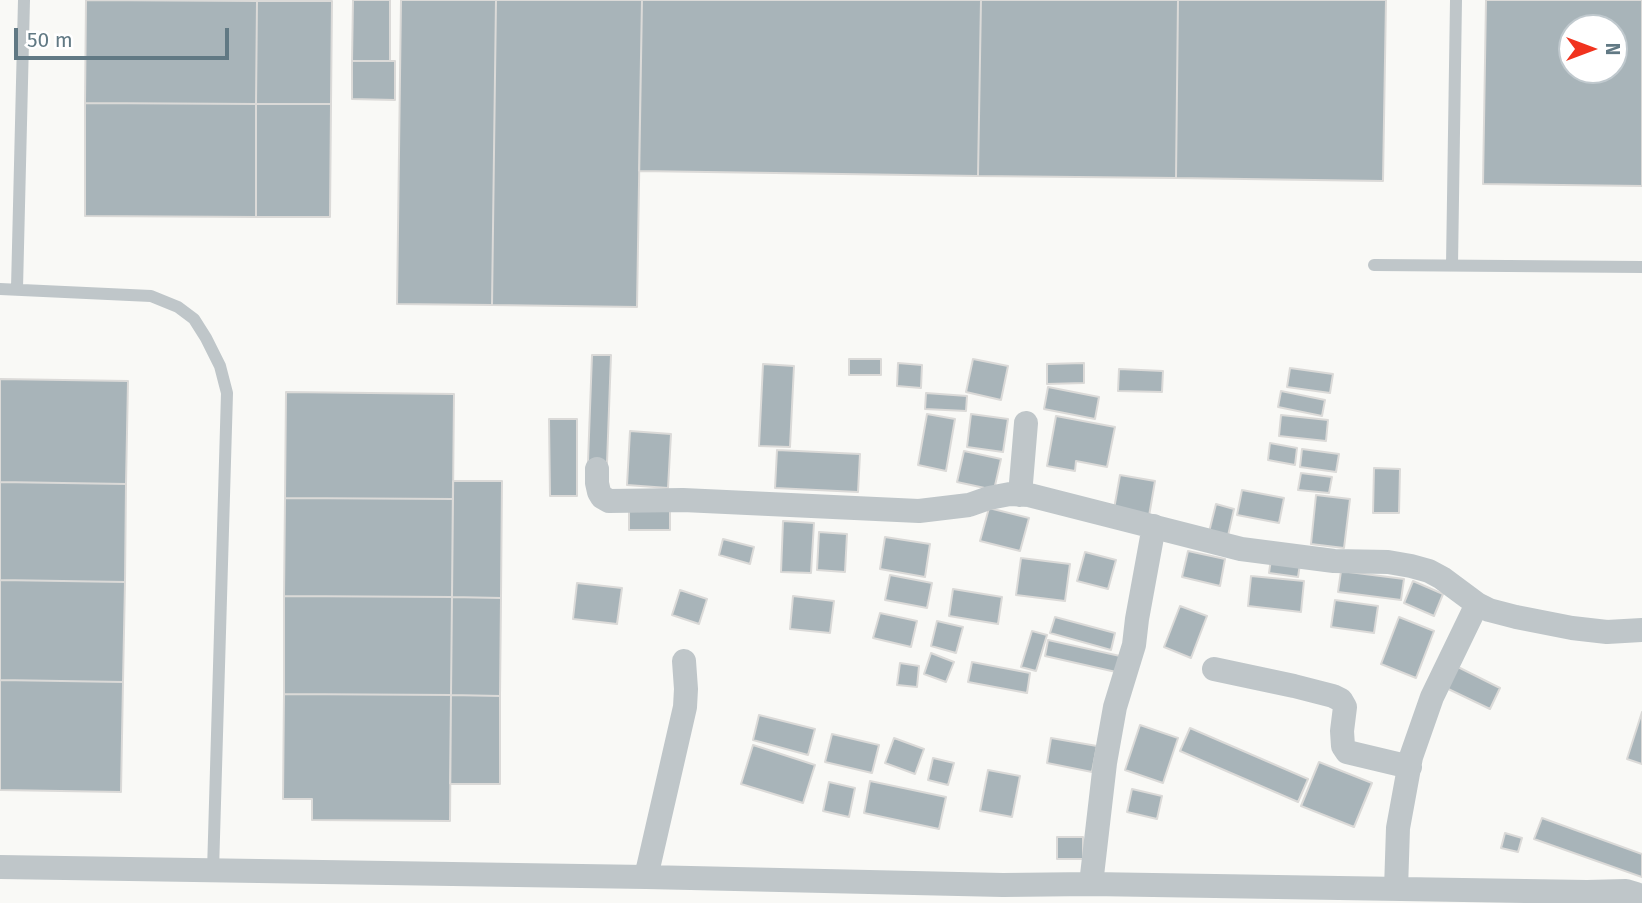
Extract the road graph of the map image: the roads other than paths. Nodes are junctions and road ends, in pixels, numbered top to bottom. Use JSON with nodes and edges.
{"nodes":[{"id":1,"x":24,"y":0,"type":"edge"},
{"id":2,"x":1456,"y":0,"type":"edge"},
{"id":3,"x":1374,"y":265,"type":"dead end"},
{"id":4,"x":1452,"y":265,"type":"junction"},
{"id":5,"x":1642,"y":267,"type":"edge"},
{"id":6,"x":0,"y":289,"type":"edge"},
{"id":7,"x":17,"y":289,"type":"junction"},
{"id":8,"x":1026,"y":423,"type":"dead end"},
{"id":9,"x":597,"y":469,"type":"dead end"},
{"id":10,"x":1020,"y":495,"type":"junction"},
{"id":11,"x":1154,"y":526,"type":"junction"},
{"id":12,"x":1477,"y":604,"type":"junction"},
{"id":13,"x":1642,"y":630,"type":"edge"},
{"id":14,"x":684,"y":661,"type":"dead end"},
{"id":15,"x":1214,"y":669,"type":"dead end"},
{"id":16,"x":1410,"y":767,"type":"junction"},
{"id":17,"x":0,"y":867,"type":"edge"},
{"id":18,"x":213,"y":871,"type":"junction"},
{"id":19,"x":646,"y":877,"type":"junction"},
{"id":20,"x":1091,"y":884,"type":"junction"},
{"id":21,"x":1396,"y":889,"type":"junction"},
{"id":22,"x":1639,"y":903,"type":"edge"}],
"edges":[{"from":1,"to":7,"type":"lane"},
{"from":2,"to":4,"type":"lane"},
{"from":3,"to":4,"type":"lane"},
{"from":4,"to":5,"type":"lane"},
{"from":6,"to":7,"type":"lane"},
{"from":7,"to":18,"type":"lane"},
{"from":8,"to":10,"type":"street"},
{"from":9,"to":10,"type":"street"},
{"from":10,"to":11,"type":"street"},
{"from":11,"to":12,"type":"street"},
{"from":11,"to":20,"type":"street"},
{"from":12,"to":13,"type":"street"},
{"from":12,"to":16,"type":"street"},
{"from":14,"to":19,"type":"street"},
{"from":15,"to":16,"type":"street"},
{"from":16,"to":21,"type":"street"},
{"from":17,"to":18,"type":"street"},
{"from":18,"to":19,"type":"street"},
{"from":19,"to":20,"type":"street"},
{"from":20,"to":21,"type":"street"},
{"from":21,"to":22,"type":"street"}]}
